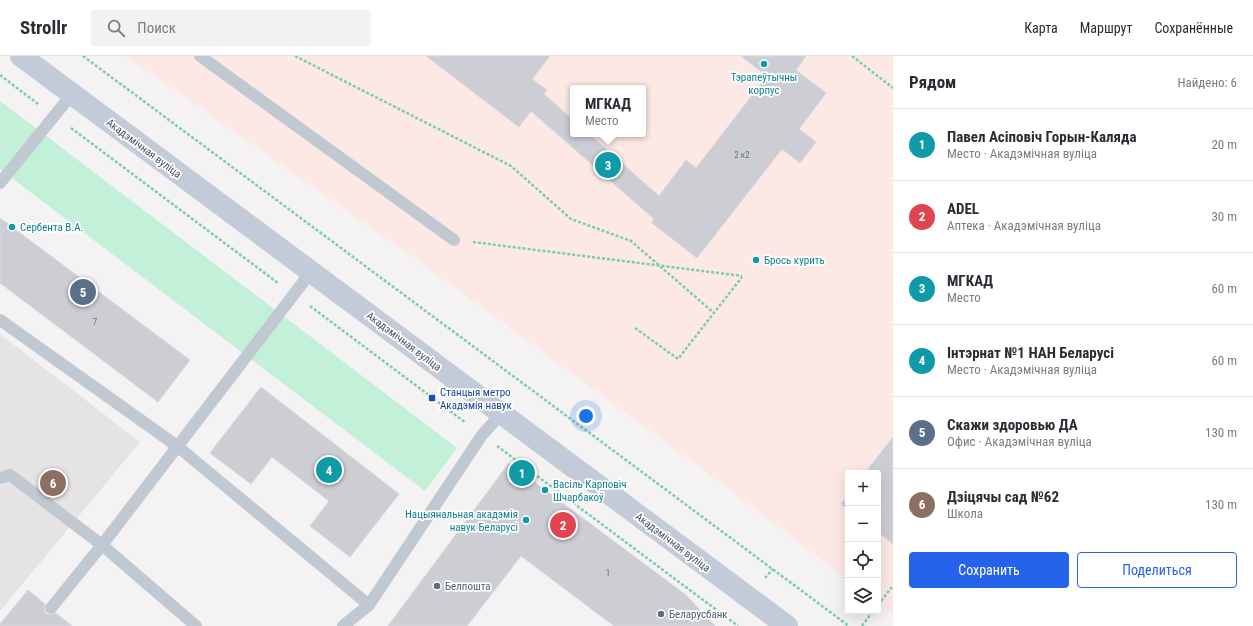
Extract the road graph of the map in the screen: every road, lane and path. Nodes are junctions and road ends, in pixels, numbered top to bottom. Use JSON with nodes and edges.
{"nodes":[{"id":1,"x":21,"y":56,"type":"edge"},
{"id":2,"x":84,"y":56,"type":"edge"},
{"id":3,"x":200,"y":56,"type":"edge"},
{"id":4,"x":295,"y":56,"type":"edge"},
{"id":5,"x":852,"y":56,"type":"edge"},
{"id":6,"x":0,"y":75,"type":"edge"},
{"id":7,"x":893,"y":88,"type":"edge"},
{"id":8,"x":72,"y":94,"type":"junction"},
{"id":9,"x":55,"y":116,"type":"junction"},
{"id":10,"x":0,"y":183,"type":"edge"},
{"id":11,"x":454,"y":240,"type":"joint"},
{"id":12,"x":660,"y":266,"type":"junction"},
{"id":13,"x":311,"y":272,"type":"junction"},
{"id":14,"x":293,"y":294,"type":"junction"},
{"id":15,"x":714,"y":313,"type":"junction"},
{"id":16,"x":0,"y":320,"type":"edge"},
{"id":17,"x":635,"y":328,"type":"dead end"},
{"id":18,"x":501,"y":414,"type":"junction"},
{"id":19,"x":482,"y":435,"type":"junction"},
{"id":20,"x":177,"y":446,"type":"junction"},
{"id":21,"x":0,"y":478,"type":"edge"},
{"id":22,"x":102,"y":545,"type":"junction"},
{"id":23,"x":892,"y":588,"type":"edge"},
{"id":24,"x":881,"y":601,"type":"edge"},
{"id":25,"x":369,"y":605,"type":"junction"},
{"id":26,"x":51,"y":608,"type":"dead end"},
{"id":27,"x":871,"y":614,"type":"edge"},
{"id":28,"x":196,"y":626,"type":"edge"},
{"id":29,"x":343,"y":626,"type":"edge"},
{"id":30,"x":738,"y":626,"type":"edge"},
{"id":31,"x":786,"y":626,"type":"edge"},
{"id":32,"x":849,"y":626,"type":"edge"},
{"id":33,"x":862,"y":626,"type":"edge"}],
"edges":[{"from":1,"to":8,"type":"street","name":"Акадэмічная вуліца"},
{"from":2,"to":32,"type":"path"},
{"from":3,"to":11,"type":"lane"},
{"from":4,"to":12,"type":"path"},
{"from":5,"to":7,"type":"path"},
{"from":6,"to":9,"type":"path"},
{"from":8,"to":9,"type":"lane"},
{"from":8,"to":13,"type":"street","name":"Акадэмічная вуліца"},
{"from":9,"to":10,"type":"lane"},
{"from":9,"to":14,"type":"path"},
{"from":11,"to":12,"type":"path"},
{"from":12,"to":15,"type":"path"},
{"from":12,"to":15,"type":"path"},
{"from":13,"to":14,"type":"lane"},
{"from":13,"to":18,"type":"street","name":"Акадэмічная вуліца"},
{"from":14,"to":19,"type":"path"},
{"from":14,"to":20,"type":"lane"},
{"from":15,"to":17,"type":"path"},
{"from":16,"to":20,"type":"lane"},
{"from":18,"to":19,"type":"lane"},
{"from":18,"to":31,"type":"street","name":"Акадэмічная вуліца"},
{"from":19,"to":25,"type":"lane"},
{"from":19,"to":30,"type":"path"},
{"from":20,"to":22,"type":"lane"},
{"from":20,"to":25,"type":"lane"},
{"from":21,"to":22,"type":"lane"},
{"from":22,"to":26,"type":"lane"},
{"from":22,"to":28,"type":"lane"},
{"from":23,"to":24,"type":"path"},
{"from":25,"to":29,"type":"lane"},
{"from":27,"to":33,"type":"path"}]}
